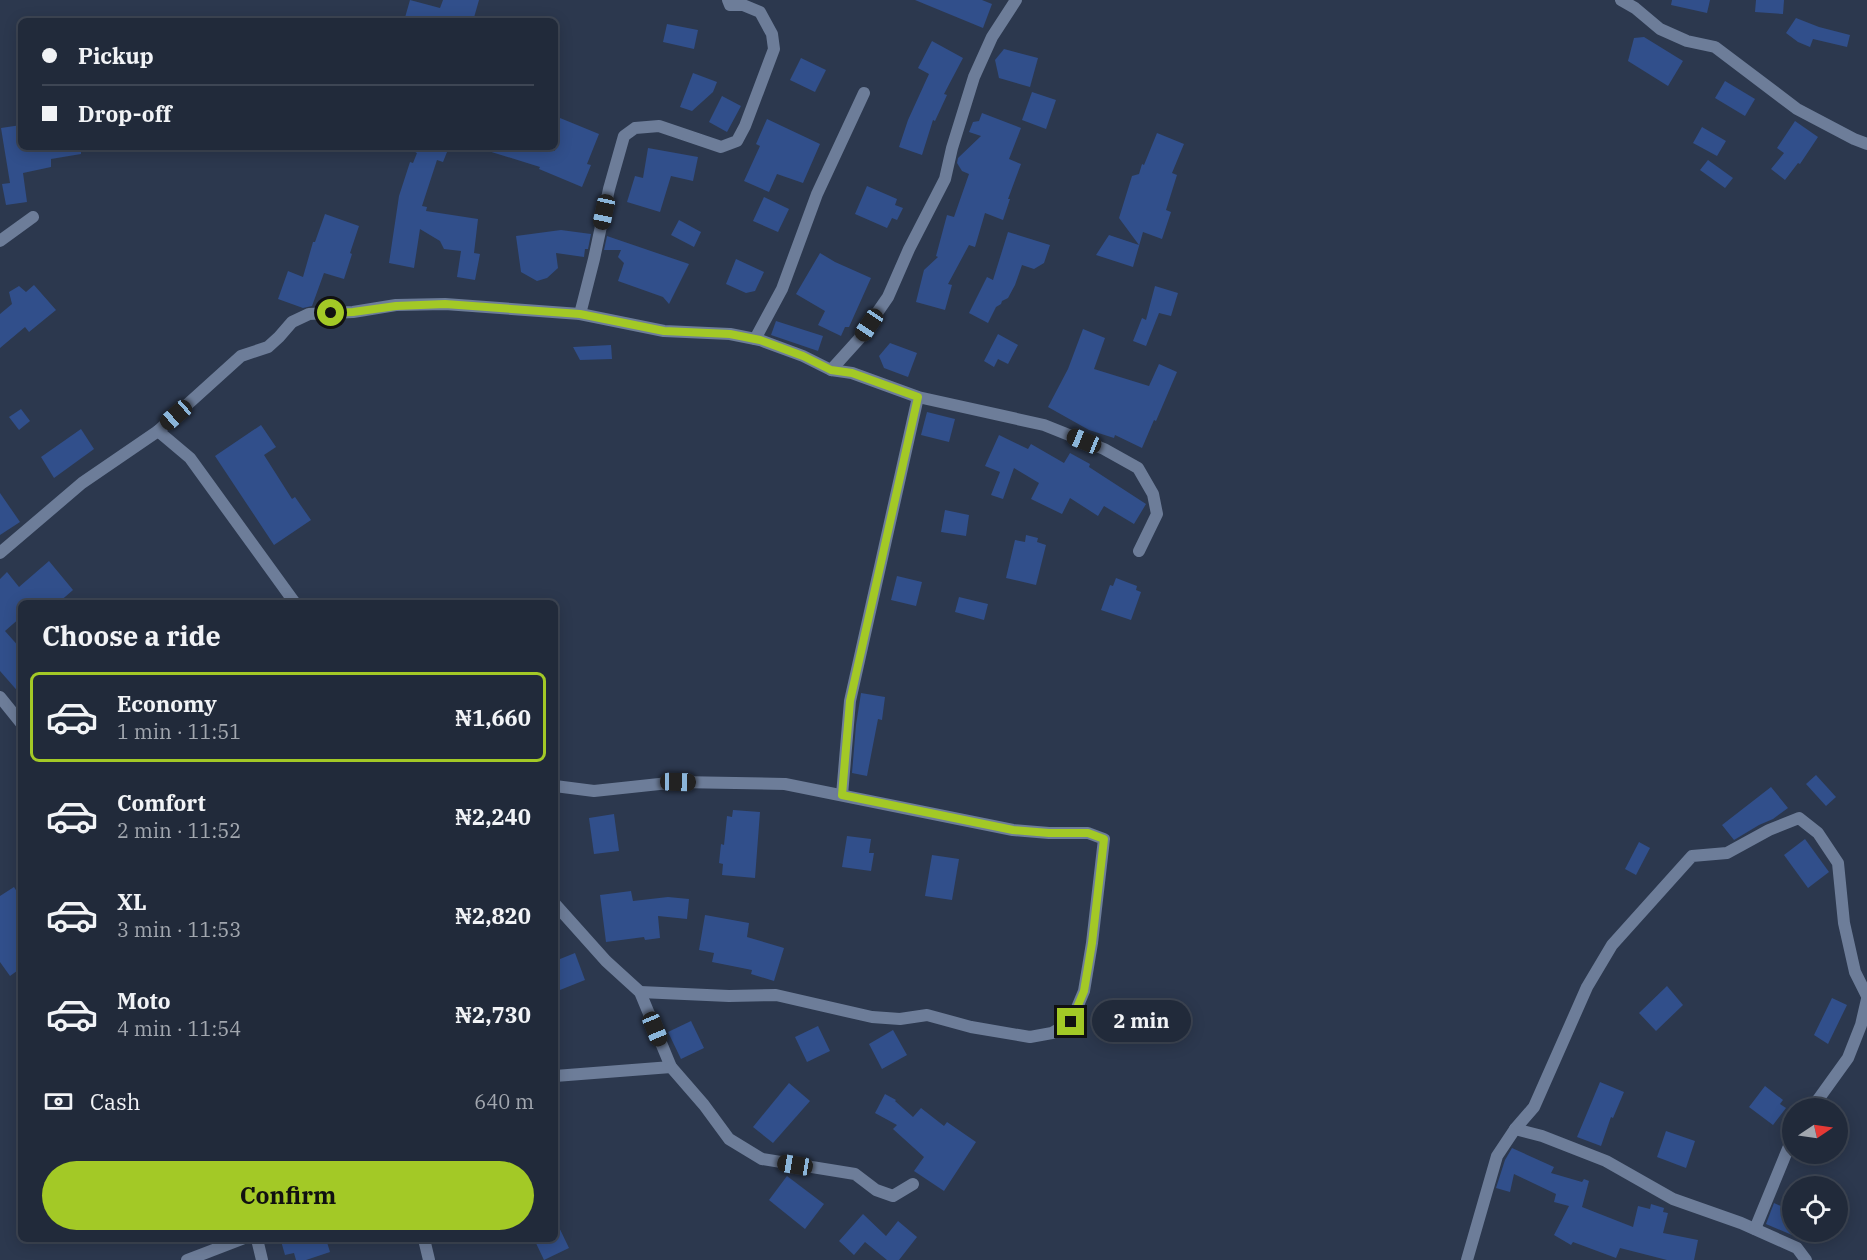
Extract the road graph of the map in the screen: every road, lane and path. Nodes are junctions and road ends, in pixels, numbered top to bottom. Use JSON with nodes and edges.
{"nodes":[{"id":1,"x":728,"y":0,"type":"edge"},
{"id":2,"x":1016,"y":0,"type":"edge"},
{"id":3,"x":1621,"y":0,"type":"edge"},
{"id":4,"x":864,"y":93,"type":"dead end"},
{"id":5,"x":1867,"y":144,"type":"edge"},
{"id":6,"x":33,"y":217,"type":"dead end"},
{"id":7,"x":0,"y":241,"type":"edge"},
{"id":8,"x":580,"y":314,"type":"junction"},
{"id":9,"x":755,"y":339,"type":"junction"},
{"id":10,"x":831,"y":370,"type":"junction"},
{"id":11,"x":918,"y":397,"type":"junction"},
{"id":12,"x":158,"y":430,"type":"junction"},
{"id":13,"x":1139,"y":551,"type":"dead end"},
{"id":14,"x":0,"y":553,"type":"edge"},
{"id":15,"x":293,"y":600,"type":"edge"},
{"id":16,"x":0,"y":697,"type":"edge"},
{"id":17,"x":18,"y":719,"type":"edge"},
{"id":18,"x":558,"y":786,"type":"edge"},
{"id":19,"x":842,"y":795,"type":"junction"},
{"id":20,"x":558,"y":907,"type":"edge"},
{"id":21,"x":640,"y":992,"type":"junction"},
{"id":22,"x":1867,"y":997,"type":"edge"},
{"id":23,"x":670,"y":1067,"type":"junction"},
{"id":24,"x":558,"y":1076,"type":"edge"},
{"id":25,"x":1819,"y":1098,"type":"edge"},
{"id":26,"x":1515,"y":1129,"type":"junction"},
{"id":27,"x":1782,"y":1163,"type":"edge"},
{"id":28,"x":913,"y":1184,"type":"dead end"},
{"id":29,"x":1755,"y":1229,"type":"junction"},
{"id":30,"x":234,"y":1242,"type":"edge"},
{"id":31,"x":258,"y":1242,"type":"edge"},
{"id":32,"x":425,"y":1242,"type":"edge"},
{"id":33,"x":187,"y":1260,"type":"edge"},
{"id":34,"x":262,"y":1260,"type":"edge"},
{"id":35,"x":429,"y":1260,"type":"edge"},
{"id":36,"x":1467,"y":1260,"type":"edge"},
{"id":37,"x":1806,"y":1260,"type":"edge"}],
"edges":[{"from":1,"to":8,"type":"street"},
{"from":2,"to":10,"type":"street"},
{"from":3,"to":5,"type":"street"},
{"from":4,"to":9,"type":"street"},
{"from":6,"to":7,"type":"street"},
{"from":8,"to":9,"type":"street"},
{"from":8,"to":12,"type":"street"},
{"from":9,"to":10,"type":"street"},
{"from":10,"to":11,"type":"street"},
{"from":11,"to":13,"type":"street"},
{"from":11,"to":19,"type":"street"},
{"from":12,"to":14,"type":"street"},
{"from":12,"to":15,"type":"street"},
{"from":16,"to":17,"type":"street"},
{"from":18,"to":19,"type":"street"},
{"from":19,"to":21,"type":"street"},
{"from":20,"to":21,"type":"street"},
{"from":21,"to":23,"type":"street"},
{"from":22,"to":25,"type":"street"},
{"from":22,"to":26,"type":"street"},
{"from":23,"to":24,"type":"street"},
{"from":23,"to":28,"type":"street"},
{"from":26,"to":29,"type":"street"},
{"from":26,"to":36,"type":"street"},
{"from":27,"to":29,"type":"street"},
{"from":29,"to":37,"type":"street"},
{"from":30,"to":33,"type":"street"},
{"from":31,"to":34,"type":"street"},
{"from":32,"to":35,"type":"street"}]}
